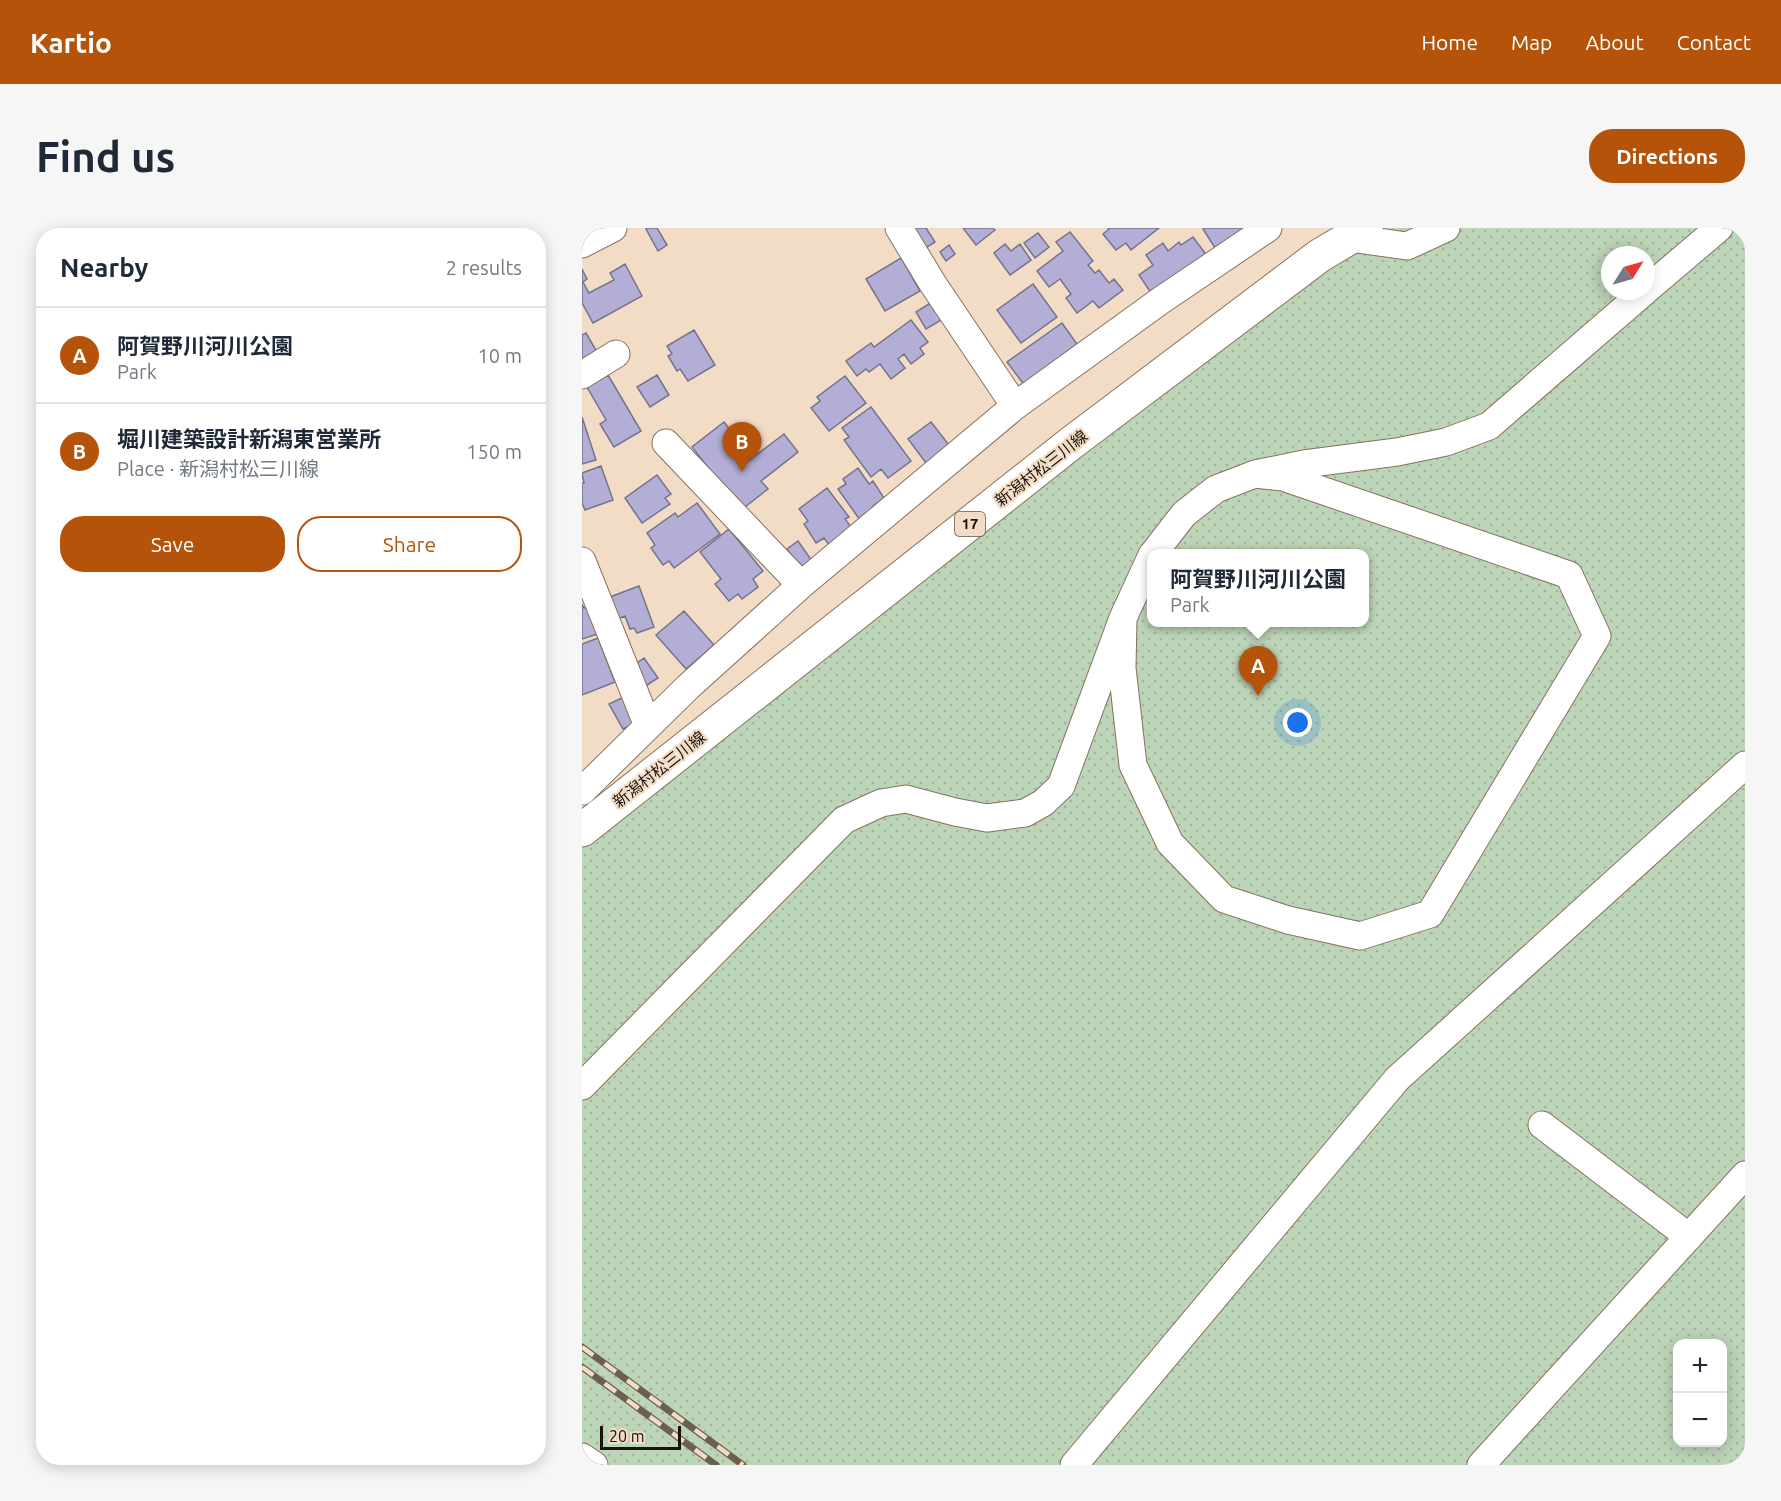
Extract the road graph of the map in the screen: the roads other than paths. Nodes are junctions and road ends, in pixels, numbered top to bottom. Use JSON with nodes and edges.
{"nodes":[{"id":1,"x":899,"y":228,"type":"edge"},
{"id":2,"x":1269,"y":228,"type":"edge"},
{"id":3,"x":1446,"y":228,"type":"edge"},
{"id":4,"x":1719,"y":228,"type":"edge"},
{"id":5,"x":1358,"y":233,"type":"edge"},
{"id":6,"x":1655,"y":283,"type":"edge"},
{"id":7,"x":1636,"y":300,"type":"edge"},
{"id":8,"x":616,"y":354,"type":"dead end"},
{"id":9,"x":582,"y":375,"type":"edge"},
{"id":10,"x":1015,"y":406,"type":"junction"},
{"id":11,"x":666,"y":443,"type":"dead end"},
{"id":12,"x":1255,"y":474,"type":"junction"},
{"id":13,"x":1156,"y":549,"type":"edge"},
{"id":14,"x":582,"y":561,"type":"edge"},
{"id":15,"x":1147,"y":565,"type":"edge"},
{"id":16,"x":801,"y":585,"type":"junction"},
{"id":17,"x":1123,"y":618,"type":"junction"},
{"id":18,"x":648,"y":726,"type":"junction"},
{"id":19,"x":1745,"y":765,"type":"edge"},
{"id":20,"x":582,"y":790,"type":"edge"},
{"id":21,"x":582,"y":830,"type":"edge"},
{"id":22,"x":582,"y":1086,"type":"edge"},
{"id":23,"x":1542,"y":1125,"type":"dead end"},
{"id":24,"x":1745,"y":1175,"type":"edge"},
{"id":25,"x":1689,"y":1237,"type":"junction"},
{"id":26,"x":582,"y":1457,"type":"edge"},
{"id":27,"x":594,"y":1465,"type":"edge"},
{"id":28,"x":1074,"y":1465,"type":"edge"},
{"id":29,"x":1481,"y":1465,"type":"edge"}],
"edges":[{"from":1,"to":10,"type":"street"},
{"from":2,"to":10,"type":"street"},
{"from":3,"to":5,"type":"street"},
{"from":4,"to":6,"type":"street"},
{"from":5,"to":21,"type":"main road","name":"新潟村松三川線","number":"17"},
{"from":7,"to":12,"type":"street"},
{"from":8,"to":9,"type":"street"},
{"from":10,"to":16,"type":"street"},
{"from":11,"to":16,"type":"street"},
{"from":12,"to":13,"type":"street"},
{"from":12,"to":17,"type":"street"},
{"from":14,"to":18,"type":"street"},
{"from":15,"to":17,"type":"street"},
{"from":16,"to":18,"type":"street"},
{"from":17,"to":22,"type":"street"},
{"from":18,"to":20,"type":"street"},
{"from":19,"to":28,"type":"street"},
{"from":23,"to":25,"type":"street"},
{"from":24,"to":25,"type":"street"},
{"from":25,"to":29,"type":"street"},
{"from":26,"to":27,"type":"street"}]}
